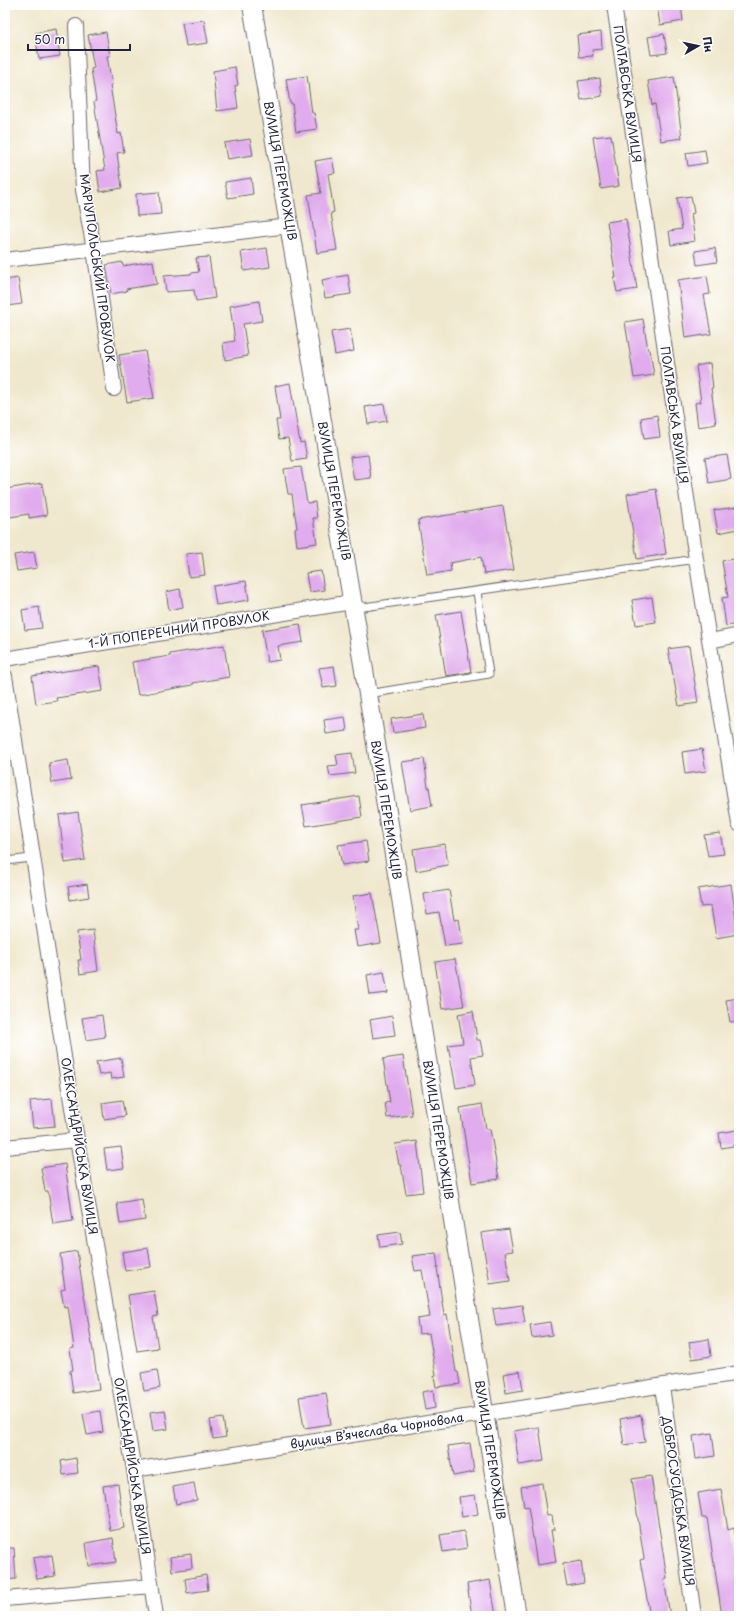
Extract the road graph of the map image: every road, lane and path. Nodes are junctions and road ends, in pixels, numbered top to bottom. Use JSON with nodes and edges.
{"nodes":[{"id":1,"x":252,"y":5,"type":"edge"},
{"id":2,"x":614,"y":5,"type":"edge"},
{"id":3,"x":76,"y":26,"type":"dead end"},
{"id":4,"x":289,"y":226,"type":"junction"},
{"id":5,"x":94,"y":249,"type":"junction"},
{"id":6,"x":5,"y":260,"type":"edge"},
{"id":7,"x":114,"y":389,"type":"dead end"},
{"id":8,"x":696,"y":559,"type":"junction"},
{"id":9,"x":477,"y":592,"type":"junction"},
{"id":10,"x":352,"y":602,"type":"junction"},
{"id":11,"x":739,"y":635,"type":"edge"},
{"id":12,"x":710,"y":641,"type":"junction"},
{"id":13,"x":5,"y":659,"type":"edge"},
{"id":14,"x":5,"y":676,"type":"edge"},
{"id":15,"x":368,"y":694,"type":"junction"},
{"id":16,"x":739,"y":824,"type":"edge"},
{"id":17,"x":32,"y":858,"type":"junction"},
{"id":18,"x":5,"y":861,"type":"edge"},
{"id":19,"x":77,"y":1140,"type":"junction"},
{"id":20,"x":5,"y":1147,"type":"edge"},
{"id":21,"x":739,"y":1373,"type":"edge"},
{"id":22,"x":662,"y":1386,"type":"junction"},
{"id":23,"x":484,"y":1414,"type":"junction"},
{"id":24,"x":134,"y":1470,"type":"junction"},
{"id":25,"x":151,"y":1586,"type":"junction"},
{"id":26,"x":5,"y":1599,"type":"edge"},
{"id":27,"x":156,"y":1616,"type":"edge"},
{"id":28,"x":517,"y":1616,"type":"edge"},
{"id":29,"x":694,"y":1616,"type":"edge"}],
"edges":[{"from":1,"to":4,"type":"street","name":"ВУЛИЦЯ ПЕРЕМОЖЦІВ"},
{"from":2,"to":8,"type":"street","name":"ПОЛТАВСЬКА ВУЛИЦЯ"},
{"from":3,"to":5,"type":"street","name":"МАРІУПОЛЬСЬКИЙ ПРОВУЛОК"},
{"from":4,"to":5,"type":"street"},
{"from":4,"to":10,"type":"street","name":"ВУЛИЦЯ ПЕРЕМОЖЦІВ"},
{"from":5,"to":6,"type":"street"},
{"from":5,"to":7,"type":"street","name":"МАРІУПОЛЬСЬКИЙ ПРОВУЛОК"},
{"from":8,"to":9,"type":"lane"},
{"from":8,"to":12,"type":"street","name":"ПОЛТАВСЬКА ВУЛИЦЯ"},
{"from":9,"to":10,"type":"lane"},
{"from":9,"to":15,"type":"lane"},
{"from":10,"to":13,"type":"street","name":"1-Й ПОПЕРЕЧНИЙ ПРОВУЛОК"},
{"from":10,"to":15,"type":"street","name":"ВУЛИЦЯ ПЕРЕМОЖЦІВ"},
{"from":11,"to":12,"type":"street"},
{"from":12,"to":16,"type":"street","name":"ПОЛТАВСЬКА ВУЛИЦЯ"},
{"from":14,"to":17,"type":"street","name":"ОЛЕКСАНДРІЙСЬКА ВУЛИЦЯ"},
{"from":15,"to":23,"type":"street","name":"ВУЛИЦЯ ПЕРЕМОЖЦІВ"},
{"from":17,"to":18,"type":"lane"},
{"from":17,"to":19,"type":"street","name":"ОЛЕКСАНДРІЙСЬКА ВУЛИЦЯ"},
{"from":19,"to":20,"type":"street"},
{"from":19,"to":24,"type":"street","name":"ОЛЕКСАНДРІЙСЬКА ВУЛИЦЯ"},
{"from":21,"to":22,"type":"street","name":"вулиця Вʼячеслава Чорновола"},
{"from":22,"to":23,"type":"street","name":"вулиця Вʼячеслава Чорновола"},
{"from":22,"to":29,"type":"street","name":"ДОБРОСУСІДСЬКА ВУЛИЦЯ"},
{"from":23,"to":24,"type":"street","name":"вулиця Вʼячеслава Чорновола"},
{"from":23,"to":28,"type":"street","name":"ВУЛИЦЯ ПЕРЕМОЖЦІВ"},
{"from":24,"to":25,"type":"street","name":"ОЛЕКСАНДРІЙСЬКА ВУЛИЦЯ"},
{"from":25,"to":26,"type":"street"},
{"from":25,"to":27,"type":"street","name":"ОЛЕКСАНДРІЙСЬКА ВУЛИЦЯ"}]}
